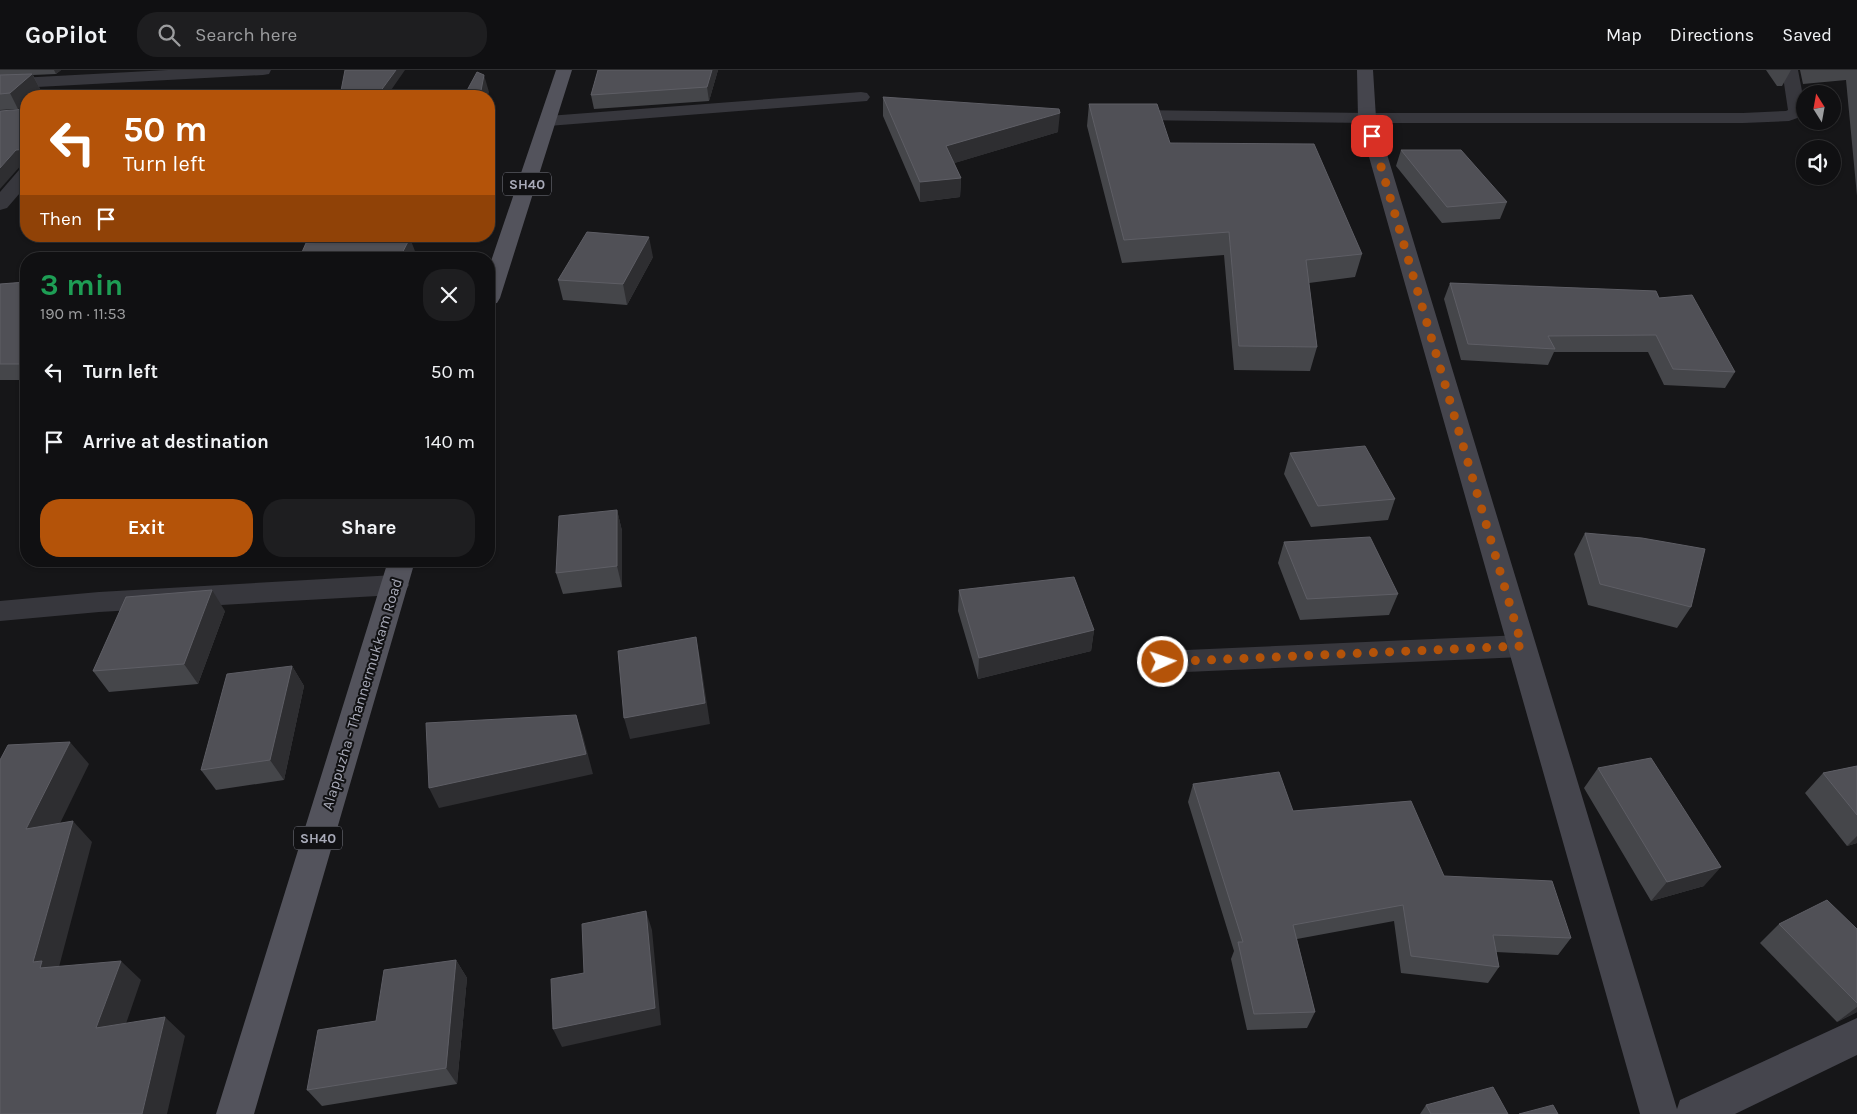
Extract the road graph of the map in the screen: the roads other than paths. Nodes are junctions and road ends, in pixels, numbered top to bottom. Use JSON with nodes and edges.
{"nodes":[{"id":1,"x":263,"y":70,"type":"edge"},
{"id":2,"x":564,"y":70,"type":"edge"},
{"id":3,"x":1366,"y":70,"type":"edge"},
{"id":4,"x":1790,"y":70,"type":"edge"},
{"id":5,"x":90,"y":81,"type":"junction"},
{"id":6,"x":0,"y":84,"type":"edge"},
{"id":7,"x":84,"y":90,"type":"edge"},
{"id":8,"x":861,"y":97,"type":"dead end"},
{"id":9,"x":1134,"y":115,"type":"edge"},
{"id":10,"x":1367,"y":118,"type":"junction"},
{"id":11,"x":548,"y":121,"type":"junction"},
{"id":12,"x":20,"y":181,"type":"edge"},
{"id":13,"x":0,"y":204,"type":"edge"},
{"id":14,"x":495,"y":280,"type":"edge"},
{"id":15,"x":398,"y":573,"type":"edge"},
{"id":16,"x":0,"y":611,"type":"edge"},
{"id":17,"x":1522,"y":646,"type":"junction"},
{"id":18,"x":1163,"y":662,"type":"dead end"},
{"id":19,"x":1857,"y":1036,"type":"edge"},
{"id":20,"x":235,"y":1114,"type":"edge"},
{"id":21,"x":1659,"y":1114,"type":"edge"},
{"id":22,"x":1694,"y":1114,"type":"edge"}],
"edges":[{"from":1,"to":5,"type":"street"},
{"from":2,"to":11,"type":"main road","number":"SH40"},
{"from":3,"to":10,"type":"main road"},
{"from":4,"to":10,"type":"street"},
{"from":5,"to":6,"type":"street"},
{"from":5,"to":7,"type":"street"},
{"from":8,"to":11,"type":"street"},
{"from":9,"to":10,"type":"street"},
{"from":10,"to":17,"type":"main road"},
{"from":11,"to":14,"type":"main road","number":"SH40"},
{"from":12,"to":13,"type":"street"},
{"from":15,"to":16,"type":"street"},
{"from":15,"to":20,"type":"main road","name":"Alappuzha - Thannermukkam Road","number":"SH40"},
{"from":17,"to":18,"type":"street"},
{"from":17,"to":21,"type":"main road"},
{"from":19,"to":22,"type":"main road"}]}
